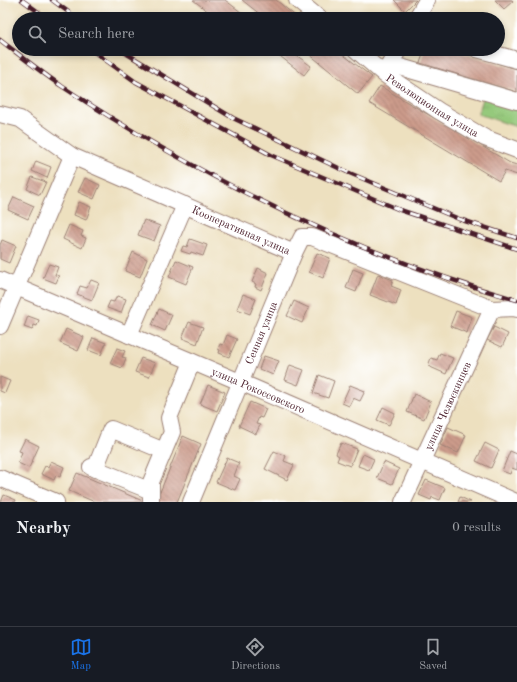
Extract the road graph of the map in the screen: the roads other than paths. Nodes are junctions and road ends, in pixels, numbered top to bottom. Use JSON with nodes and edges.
{"nodes":[{"id":1,"x":297,"y":0,"type":"edge"},
{"id":2,"x":427,"y":0,"type":"edge"},
{"id":3,"x":312,"y":12,"type":"edge"},
{"id":4,"x":420,"y":12,"type":"edge"},
{"id":5,"x":366,"y":56,"type":"edge"},
{"id":6,"x":395,"y":56,"type":"edge"},
{"id":7,"x":502,"y":56,"type":"edge"},
{"id":8,"x":517,"y":60,"type":"edge"},
{"id":9,"x":387,"y":69,"type":"junction"},
{"id":10,"x":517,"y":101,"type":"edge"},
{"id":11,"x":0,"y":114,"type":"edge"},
{"id":12,"x":517,"y":150,"type":"edge"},
{"id":13,"x":72,"y":156,"type":"junction"},
{"id":14,"x":185,"y":205,"type":"junction"},
{"id":15,"x":294,"y":253,"type":"junction"},
{"id":16,"x":0,"y":280,"type":"edge"},
{"id":17,"x":16,"y":287,"type":"junction"},
{"id":18,"x":492,"y":309,"type":"junction"},
{"id":19,"x":517,"y":309,"type":"edge"},
{"id":20,"x":0,"y":326,"type":"edge"},
{"id":21,"x":129,"y":335,"type":"junction"},
{"id":22,"x":192,"y":362,"type":"junction"},
{"id":23,"x":240,"y":382,"type":"junction"},
{"id":24,"x":164,"y":451,"type":"junction"},
{"id":25,"x":421,"y":461,"type":"junction"},
{"id":26,"x":0,"y":478,"type":"edge"},
{"id":27,"x":33,"y":497,"type":"edge"},
{"id":28,"x":151,"y":497,"type":"edge"},
{"id":29,"x":56,"y":502,"type":"edge"},
{"id":30,"x":191,"y":502,"type":"edge"},
{"id":31,"x":403,"y":502,"type":"edge"},
{"id":32,"x":516,"y":502,"type":"edge"}],
"edges":[{"from":1,"to":3,"type":"street"},
{"from":2,"to":4,"type":"street"},
{"from":5,"to":9,"type":"street","name":"Революционная улица"},
{"from":6,"to":9,"type":"street"},
{"from":7,"to":8,"type":"street"},
{"from":9,"to":10,"type":"street"},
{"from":9,"to":12,"type":"street","name":"Революционная улица"},
{"from":11,"to":13,"type":"street","name":"Кооперативная улица"},
{"from":13,"to":14,"type":"street","name":"Кооперативная улица"},
{"from":13,"to":17,"type":"street"},
{"from":14,"to":15,"type":"street","name":"Кооперативная улица"},
{"from":14,"to":21,"type":"street"},
{"from":15,"to":18,"type":"street","name":"Кооперативная улица"},
{"from":15,"to":23,"type":"street","name":"Сенная улица"},
{"from":16,"to":17,"type":"street","name":"улица Рокоссовского"},
{"from":17,"to":20,"type":"street"},
{"from":17,"to":21,"type":"street","name":"улица Рокоссовского"},
{"from":18,"to":19,"type":"street","name":"Кооперативная улица"},
{"from":18,"to":25,"type":"street","name":"улица Челюскинцев"},
{"from":21,"to":22,"type":"street","name":"улица Рокоссовского"},
{"from":22,"to":23,"type":"street","name":"улица Рокоссовского"},
{"from":22,"to":24,"type":"street"},
{"from":23,"to":25,"type":"street","name":"улица Рокоссовского"},
{"from":23,"to":30,"type":"street","name":"Сенная улица"},
{"from":24,"to":28,"type":"street"},
{"from":24,"to":28,"type":"street"},
{"from":25,"to":31,"type":"street","name":"улица Челюскинцев"},
{"from":25,"to":32,"type":"street","name":"улица Рокоссовского"},
{"from":26,"to":27,"type":"street"},
{"from":27,"to":29,"type":"street"}]}
